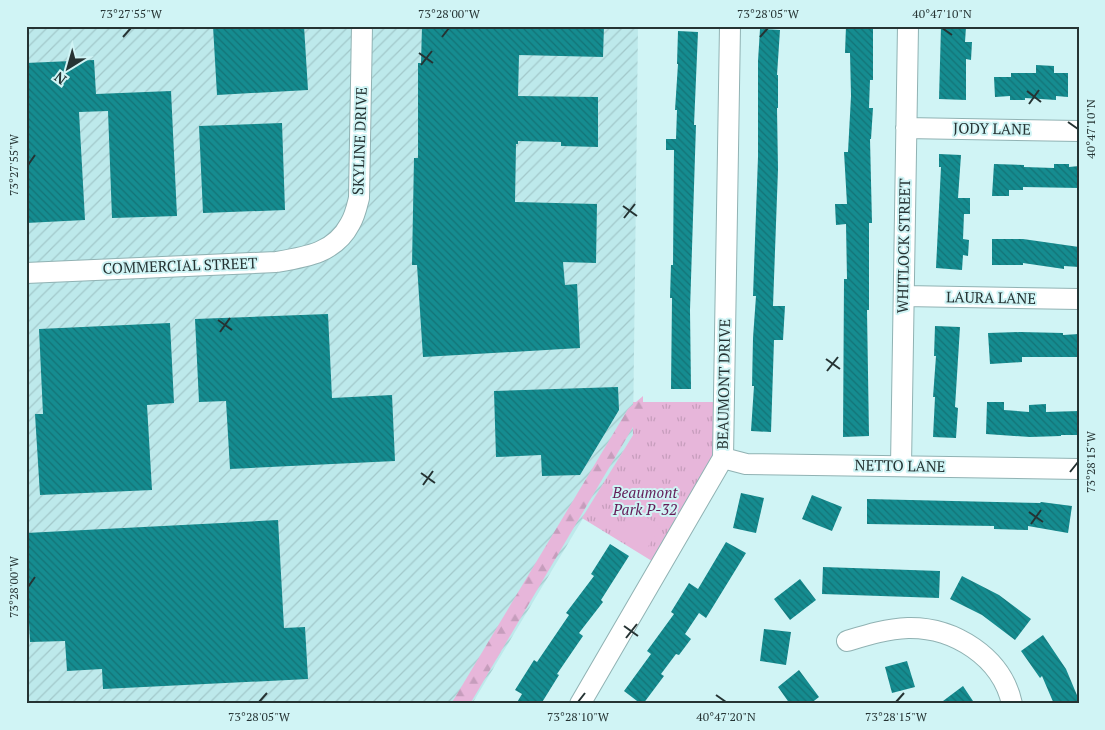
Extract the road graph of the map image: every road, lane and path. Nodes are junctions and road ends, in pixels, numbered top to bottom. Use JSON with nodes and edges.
{"nodes":[{"id":1,"x":362,"y":26,"type":"edge"},
{"id":2,"x":730,"y":26,"type":"edge"},
{"id":3,"x":908,"y":26,"type":"edge"},
{"id":4,"x":906,"y":128,"type":"junction"},
{"id":5,"x":1079,"y":131,"type":"edge"},
{"id":6,"x":331,"y":247,"type":"joint"},
{"id":7,"x":26,"y":273,"type":"edge"},
{"id":8,"x":904,"y":296,"type":"junction"},
{"id":9,"x":1079,"y":299,"type":"edge"},
{"id":10,"x":722,"y":458,"type":"junction"},
{"id":11,"x":901,"y":466,"type":"junction"},
{"id":12,"x":1079,"y":469,"type":"edge"},
{"id":13,"x":847,"y":641,"type":"dead end"},
{"id":14,"x":580,"y":704,"type":"edge"},
{"id":15,"x":1012,"y":704,"type":"edge"}],
"edges":[{"from":1,"to":6,"type":"street","name":"SKYLINE DRIVE"},
{"from":2,"to":10,"type":"street","name":"BEAUMONT DRIVE"},
{"from":3,"to":4,"type":"street","name":"WHITLOCK STREET"},
{"from":4,"to":5,"type":"street","name":"JODY LANE"},
{"from":4,"to":8,"type":"street","name":"WHITLOCK STREET"},
{"from":6,"to":7,"type":"street","name":"COMMERCIAL STREET"},
{"from":8,"to":9,"type":"street","name":"LAURA LANE"},
{"from":8,"to":11,"type":"street","name":"WHITLOCK STREET"},
{"from":10,"to":11,"type":"street","name":"NETTO LANE"},
{"from":10,"to":14,"type":"street","name":"BEAUMONT DRIVE"},
{"from":11,"to":12,"type":"street","name":"NETTO LANE"},
{"from":13,"to":15,"type":"street"}]}
